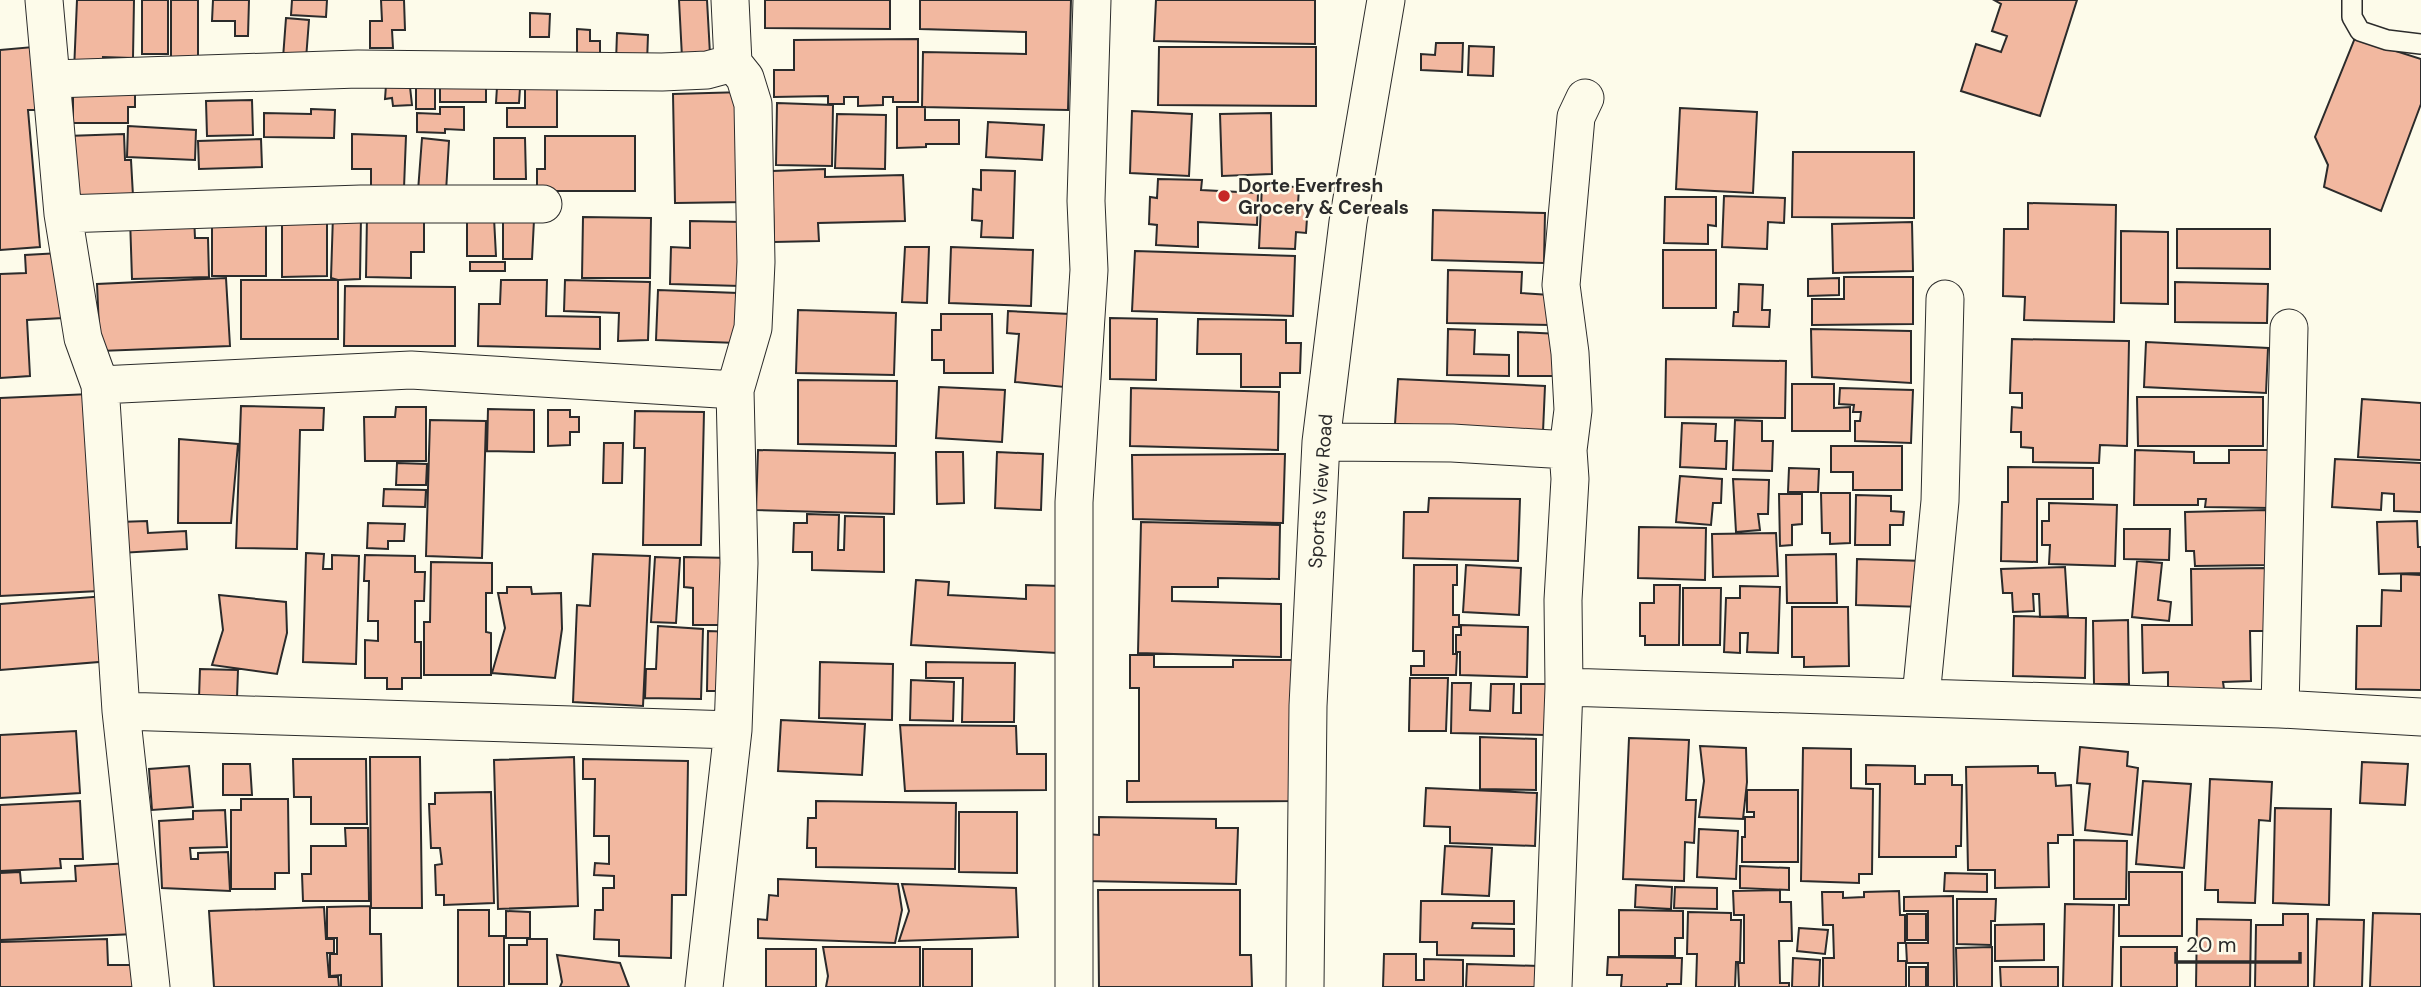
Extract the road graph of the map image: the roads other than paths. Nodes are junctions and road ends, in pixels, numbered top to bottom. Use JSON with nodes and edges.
{"nodes":[{"id":1,"x":44,"y":0,"type":"edge"},
{"id":2,"x":730,"y":0,"type":"edge"},
{"id":3,"x":1092,"y":0,"type":"edge"},
{"id":4,"x":1386,"y":0,"type":"edge"},
{"id":5,"x":2352,"y":0,"type":"edge"},
{"id":6,"x":2421,"y":44,"type":"edge"},
{"id":7,"x":733,"y":63,"type":"junction"},
{"id":8,"x":53,"y":79,"type":"junction"},
{"id":9,"x":1585,"y":98,"type":"dead end"},
{"id":10,"x":543,"y":204,"type":"dead end"},
{"id":11,"x":63,"y":214,"type":"junction"},
{"id":12,"x":1945,"y":299,"type":"dead end"},
{"id":13,"x":2289,"y":328,"type":"dead end"},
{"id":14,"x":100,"y":385,"type":"junction"},
{"id":15,"x":735,"y":390,"type":"junction"},
{"id":16,"x":1321,"y":442,"type":"junction"},
{"id":17,"x":1568,"y":450,"type":"junction"},
{"id":18,"x":1564,"y":687,"type":"junction"},
{"id":19,"x":1921,"y":697,"type":"junction"},
{"id":20,"x":2280,"y":709,"type":"junction"},
{"id":21,"x":121,"y":711,"type":"junction"},
{"id":22,"x":2421,"y":717,"type":"edge"},
{"id":23,"x":733,"y":730,"type":"junction"},
{"id":24,"x":151,"y":987,"type":"edge"},
{"id":25,"x":704,"y":987,"type":"edge"},
{"id":26,"x":1074,"y":987,"type":"edge"},
{"id":27,"x":1305,"y":987,"type":"edge"},
{"id":28,"x":1553,"y":987,"type":"edge"}],
"edges":[{"from":1,"to":8,"type":"street"},
{"from":2,"to":7,"type":"street"},
{"from":3,"to":26,"type":"street"},
{"from":4,"to":16,"type":"street","name":"Sports View Road"},
{"from":5,"to":6,"type":"lane"},
{"from":7,"to":8,"type":"street"},
{"from":7,"to":15,"type":"street"},
{"from":8,"to":11,"type":"street"},
{"from":9,"to":17,"type":"street"},
{"from":10,"to":11,"type":"street"},
{"from":11,"to":14,"type":"street"},
{"from":12,"to":19,"type":"street"},
{"from":13,"to":20,"type":"street"},
{"from":14,"to":15,"type":"street"},
{"from":14,"to":21,"type":"street"},
{"from":15,"to":23,"type":"street"},
{"from":16,"to":17,"type":"street"},
{"from":16,"to":27,"type":"street","name":"Sports View Road"},
{"from":17,"to":18,"type":"street"},
{"from":18,"to":19,"type":"street"},
{"from":18,"to":28,"type":"street"},
{"from":19,"to":20,"type":"street"},
{"from":20,"to":22,"type":"street"},
{"from":21,"to":23,"type":"street"},
{"from":21,"to":24,"type":"street"},
{"from":23,"to":25,"type":"street"}]}
